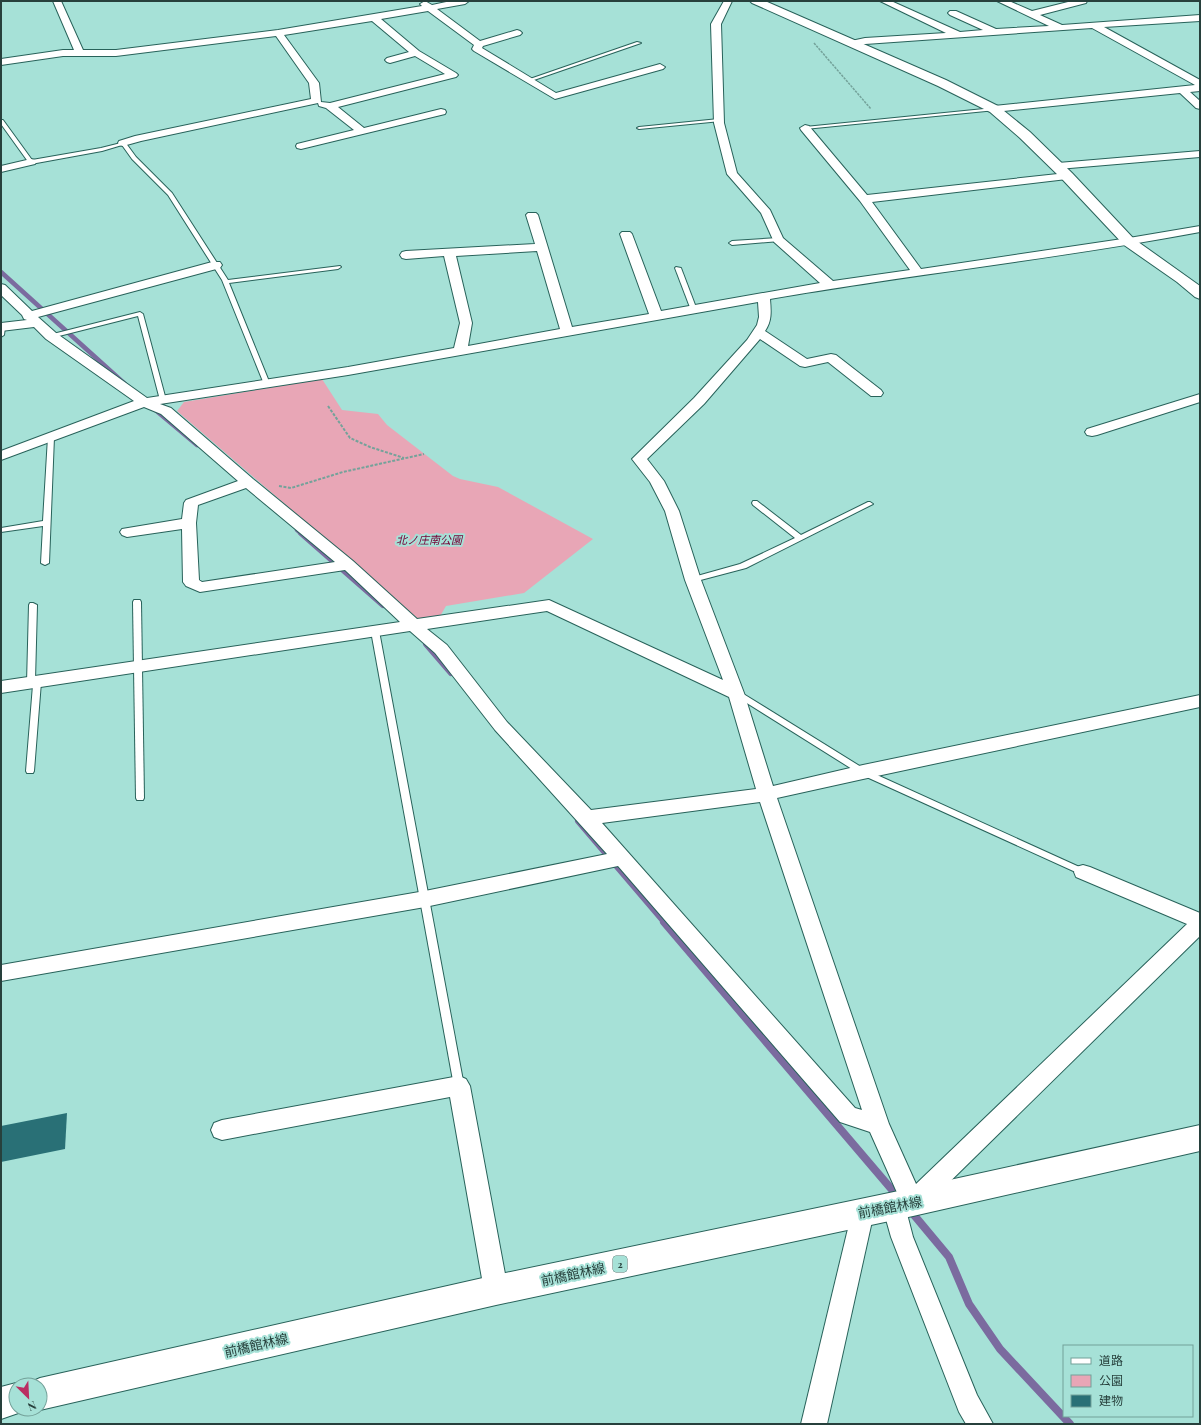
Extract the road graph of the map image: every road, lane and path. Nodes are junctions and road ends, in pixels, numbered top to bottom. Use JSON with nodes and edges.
{"nodes":[{"id":1,"x":57,"y":1,"type":"edge"},
{"id":2,"x":422,"y":1,"type":"edge"},
{"id":3,"x":465,"y":1,"type":"edge"},
{"id":4,"x":728,"y":1,"type":"edge"},
{"id":5,"x":756,"y":1,"type":"edge"},
{"id":6,"x":884,"y":1,"type":"edge"},
{"id":7,"x":1001,"y":1,"type":"edge"},
{"id":8,"x":1083,"y":1,"type":"edge"},
{"id":9,"x":430,"y":7,"type":"junction"},
{"id":10,"x":953,"y":13,"type":"dead end"},
{"id":11,"x":1031,"y":14,"type":"junction"},
{"id":12,"x":790,"y":16,"type":"junction"},
{"id":13,"x":374,"y":18,"type":"junction"},
{"id":14,"x":1195,"y":18,"type":"edge"},
{"id":15,"x":1200,"y":24,"type":"edge"},
{"id":16,"x":1093,"y":25,"type":"junction"},
{"id":17,"x":1062,"y":28,"type":"junction"},
{"id":18,"x":995,"y":32,"type":"junction"},
{"id":19,"x":278,"y":33,"type":"junction"},
{"id":20,"x":517,"y":33,"type":"dead end"},
{"id":21,"x":959,"y":35,"type":"junction"},
{"id":22,"x":639,"y":43,"type":"dead end"},
{"id":23,"x":854,"y":43,"type":"junction"},
{"id":24,"x":479,"y":44,"type":"junction"},
{"id":25,"x":80,"y":53,"type":"junction"},
{"id":26,"x":416,"y":53,"type":"junction"},
{"id":27,"x":390,"y":60,"type":"dead end"},
{"id":28,"x":1,"y":62,"type":"edge"},
{"id":29,"x":660,"y":67,"type":"dead end"},
{"id":30,"x":529,"y":80,"type":"junction"},
{"id":31,"x":1200,"y":84,"type":"edge"},
{"id":32,"x":1200,"y":88,"type":"edge"},
{"id":33,"x":1182,"y":90,"type":"junction"},
{"id":34,"x":316,"y":101,"type":"junction"},
{"id":35,"x":330,"y":106,"type":"junction"},
{"id":36,"x":1200,"y":106,"type":"edge"},
{"id":37,"x":994,"y":109,"type":"junction"},
{"id":38,"x":441,"y":112,"type":"dead end"},
{"id":39,"x":719,"y":120,"type":"junction"},
{"id":40,"x":880,"y":120,"type":"junction"},
{"id":41,"x":1,"y":121,"type":"edge"},
{"id":42,"x":639,"y":128,"type":"dead end"},
{"id":43,"x":805,"y":128,"type":"joint"},
{"id":44,"x":362,"y":131,"type":"junction"},
{"id":45,"x":123,"y":143,"type":"junction"},
{"id":46,"x":301,"y":146,"type":"dead end"},
{"id":47,"x":1200,"y":154,"type":"edge"},
{"id":48,"x":31,"y":162,"type":"junction"},
{"id":49,"x":1058,"y":166,"type":"junction"},
{"id":50,"x":1,"y":169,"type":"edge"},
{"id":51,"x":1067,"y":176,"type":"junction"},
{"id":52,"x":864,"y":199,"type":"junction"},
{"id":53,"x":532,"y":215,"type":"dead end"},
{"id":54,"x":1200,"y":229,"type":"edge"},
{"id":55,"x":626,"y":234,"type":"dead end"},
{"id":56,"x":778,"y":240,"type":"junction"},
{"id":57,"x":1128,"y":242,"type":"junction"},
{"id":58,"x":732,"y":243,"type":"dead end"},
{"id":59,"x":541,"y":247,"type":"junction"},
{"id":60,"x":449,"y":252,"type":"junction"},
{"id":61,"x":406,"y":255,"type":"dead end"},
{"id":62,"x":216,"y":265,"type":"junction"},
{"id":63,"x":338,"y":267,"type":"dead end"},
{"id":64,"x":678,"y":268,"type":"dead end"},
{"id":65,"x":918,"y":273,"type":"junction"},
{"id":66,"x":226,"y":282,"type":"junction"},
{"id":67,"x":830,"y":284,"type":"junction"},
{"id":68,"x":1,"y":288,"type":"edge"},
{"id":69,"x":1200,"y":294,"type":"edge"},
{"id":70,"x":764,"y":297,"type":"junction"},
{"id":71,"x":694,"y":310,"type":"junction"},
{"id":72,"x":656,"y":316,"type":"junction"},
{"id":73,"x":32,"y":319,"type":"junction"},
{"id":74,"x":1,"y":329,"type":"edge"},
{"id":75,"x":567,"y":332,"type":"junction"},
{"id":76,"x":758,"y":332,"type":"junction"},
{"id":77,"x":51,"y":336,"type":"junction"},
{"id":78,"x":460,"y":351,"type":"junction"},
{"id":79,"x":267,"y":384,"type":"junction"},
{"id":80,"x":876,"y":393,"type":"dead end"},
{"id":81,"x":1200,"y":398,"type":"edge"},
{"id":82,"x":163,"y":400,"type":"junction"},
{"id":83,"x":144,"y":402,"type":"junction"},
{"id":84,"x":328,"y":406,"type":"dead end"},
{"id":85,"x":1092,"y":432,"type":"dead end"},
{"id":86,"x":51,"y":437,"type":"junction"},
{"id":87,"x":424,"y":454,"type":"dead end"},
{"id":88,"x":1,"y":456,"type":"edge"},
{"id":89,"x":404,"y":459,"type":"junction"},
{"id":90,"x":248,"y":482,"type":"junction"},
{"id":91,"x":755,"y":503,"type":"dead end"},
{"id":92,"x":870,"y":504,"type":"dead end"},
{"id":93,"x":47,"y":523,"type":"junction"},
{"id":94,"x":189,"y":523,"type":"junction"},
{"id":95,"x":1,"y":530,"type":"edge"},
{"id":96,"x":127,"y":532,"type":"dead end"},
{"id":97,"x":800,"y":538,"type":"junction"},
{"id":98,"x":45,"y":562,"type":"dead end"},
{"id":99,"x":348,"y":565,"type":"junction"},
{"id":100,"x":693,"y":580,"type":"junction"},
{"id":101,"x":137,"y":602,"type":"dead end"},
{"id":102,"x":33,"y":605,"type":"dead end"},
{"id":103,"x":413,"y":625,"type":"junction"},
{"id":104,"x":375,"y":631,"type":"junction"},
{"id":105,"x":137,"y":667,"type":"junction"},
{"id":106,"x":34,"y":682,"type":"junction"},
{"id":107,"x":1,"y":687,"type":"edge"},
{"id":108,"x":736,"y":693,"type":"junction"},
{"id":109,"x":1200,"y":701,"type":"edge"},
{"id":110,"x":30,"y":771,"type":"dead end"},
{"id":111,"x":863,"y":772,"type":"junction"},
{"id":112,"x":767,"y":794,"type":"junction"},
{"id":113,"x":140,"y":798,"type":"dead end"},
{"id":114,"x":587,"y":818,"type":"junction"},
{"id":115,"x":623,"y":858,"type":"junction"},
{"id":116,"x":1083,"y":872,"type":"joint"},
{"id":117,"x":425,"y":899,"type":"junction"},
{"id":118,"x":1200,"y":923,"type":"edge"},
{"id":119,"x":1,"y":973,"type":"edge"},
{"id":120,"x":459,"y":1086,"type":"junction"},
{"id":121,"x":878,"y":1125,"type":"junction"},
{"id":122,"x":222,"y":1130,"type":"dead end"},
{"id":123,"x":1200,"y":1138,"type":"edge"},
{"id":124,"x":903,"y":1204,"type":"junction"},
{"id":125,"x":863,"y":1212,"type":"junction"},
{"id":126,"x":496,"y":1290,"type":"junction"},
{"id":127,"x":48,"y":1392,"type":"edge"},
{"id":128,"x":814,"y":1424,"type":"edge"},
{"id":129,"x":980,"y":1424,"type":"edge"}],
"edges":[{"from":1,"to":25,"type":"street"},
{"from":2,"to":9,"type":"street"},
{"from":3,"to":9,"type":"street"},
{"from":4,"to":39,"type":"street"},
{"from":5,"to":12,"type":"street"},
{"from":6,"to":21,"type":"street"},
{"from":7,"to":11,"type":"street"},
{"from":8,"to":11,"type":"street"},
{"from":9,"to":13,"type":"street"},
{"from":9,"to":24,"type":"street"},
{"from":10,"to":18,"type":"street"},
{"from":11,"to":17,"type":"street"},
{"from":12,"to":23,"type":"street"},
{"from":12,"to":40,"type":"path"},
{"from":13,"to":19,"type":"street"},
{"from":13,"to":26,"type":"street"},
{"from":14,"to":15,"type":"street"},
{"from":14,"to":16,"type":"street"},
{"from":16,"to":17,"type":"street"},
{"from":16,"to":31,"type":"street"},
{"from":17,"to":18,"type":"street"},
{"from":18,"to":21,"type":"street"},
{"from":19,"to":25,"type":"street"},
{"from":19,"to":34,"type":"street"},
{"from":20,"to":24,"type":"street"},
{"from":21,"to":23,"type":"street"},
{"from":22,"to":30,"type":"lane"},
{"from":23,"to":37,"type":"street"},
{"from":24,"to":30,"type":"street"},
{"from":25,"to":28,"type":"street"},
{"from":26,"to":27,"type":"street"},
{"from":26,"to":35,"type":"street"},
{"from":29,"to":30,"type":"street"},
{"from":32,"to":33,"type":"street"},
{"from":33,"to":36,"type":"street"},
{"from":33,"to":37,"type":"street"},
{"from":34,"to":35,"type":"street"},
{"from":34,"to":45,"type":"street"},
{"from":35,"to":44,"type":"street"},
{"from":37,"to":40,"type":"lane"},
{"from":37,"to":49,"type":"street"},
{"from":38,"to":44,"type":"street"},
{"from":39,"to":42,"type":"lane"},
{"from":39,"to":56,"type":"street"},
{"from":40,"to":43,"type":"lane"},
{"from":41,"to":48,"type":"lane"},
{"from":43,"to":52,"type":"street"},
{"from":44,"to":46,"type":"street"},
{"from":45,"to":48,"type":"lane"},
{"from":45,"to":62,"type":"lane"},
{"from":47,"to":49,"type":"street"},
{"from":48,"to":50,"type":"street"},
{"from":49,"to":51,"type":"street"},
{"from":51,"to":52,"type":"street"},
{"from":51,"to":57,"type":"street"},
{"from":52,"to":65,"type":"street"},
{"from":53,"to":59,"type":"street"},
{"from":54,"to":57,"type":"street"},
{"from":55,"to":72,"type":"street"},
{"from":56,"to":58,"type":"lane"},
{"from":56,"to":67,"type":"street"},
{"from":57,"to":65,"type":"street"},
{"from":57,"to":69,"type":"street"},
{"from":59,"to":60,"type":"street"},
{"from":59,"to":75,"type":"street"},
{"from":60,"to":61,"type":"street"},
{"from":60,"to":78,"type":"street"},
{"from":62,"to":66,"type":"lane"},
{"from":62,"to":73,"type":"street"},
{"from":63,"to":66,"type":"lane"},
{"from":64,"to":71,"type":"lane"},
{"from":65,"to":67,"type":"street"},
{"from":66,"to":79,"type":"lane"},
{"from":67,"to":70,"type":"street"},
{"from":68,"to":73,"type":"street"},
{"from":70,"to":71,"type":"street"},
{"from":70,"to":76,"type":"street"},
{"from":71,"to":72,"type":"street"},
{"from":72,"to":75,"type":"street"},
{"from":73,"to":74,"type":"street"},
{"from":73,"to":77,"type":"street"},
{"from":75,"to":78,"type":"street"},
{"from":76,"to":80,"type":"street"},
{"from":76,"to":100,"type":"street"},
{"from":77,"to":82,"type":"lane"},
{"from":77,"to":83,"type":"street"},
{"from":78,"to":79,"type":"street"},
{"from":79,"to":82,"type":"street"},
{"from":81,"to":85,"type":"street"},
{"from":82,"to":83,"type":"street"},
{"from":83,"to":86,"type":"street"},
{"from":83,"to":90,"type":"street"},
{"from":84,"to":89,"type":"path"},
{"from":86,"to":88,"type":"street"},
{"from":86,"to":93,"type":"lane"},
{"from":87,"to":89,"type":"path"},
{"from":89,"to":90,"type":"path"},
{"from":90,"to":94,"type":"street"},
{"from":90,"to":99,"type":"street"},
{"from":91,"to":97,"type":"lane"},
{"from":92,"to":97,"type":"lane"},
{"from":93,"to":95,"type":"lane"},
{"from":93,"to":98,"type":"lane"},
{"from":94,"to":96,"type":"street"},
{"from":94,"to":99,"type":"street"},
{"from":97,"to":100,"type":"lane"},
{"from":99,"to":103,"type":"street"},
{"from":100,"to":108,"type":"street"},
{"from":101,"to":105,"type":"lane"},
{"from":102,"to":106,"type":"lane"},
{"from":103,"to":104,"type":"street"},
{"from":103,"to":108,"type":"street"},
{"from":103,"to":114,"type":"street"},
{"from":104,"to":105,"type":"street"},
{"from":104,"to":117,"type":"lane"},
{"from":105,"to":106,"type":"street"},
{"from":105,"to":113,"type":"lane"},
{"from":106,"to":107,"type":"street"},
{"from":106,"to":110,"type":"lane"},
{"from":108,"to":111,"type":"lane"},
{"from":108,"to":112,"type":"street"},
{"from":109,"to":111,"type":"street"},
{"from":111,"to":112,"type":"street"},
{"from":111,"to":116,"type":"lane"},
{"from":112,"to":114,"type":"street"},
{"from":112,"to":121,"type":"street"},
{"from":114,"to":115,"type":"street"},
{"from":115,"to":117,"type":"street"},
{"from":115,"to":121,"type":"street"},
{"from":116,"to":118,"type":"street"},
{"from":117,"to":119,"type":"street"},
{"from":117,"to":120,"type":"lane"},
{"from":118,"to":124,"type":"street"},
{"from":120,"to":122,"type":"street"},
{"from":120,"to":126,"type":"street"},
{"from":121,"to":124,"type":"street"},
{"from":123,"to":124,"type":"main road","name":"前橋館林線","number":"2"},
{"from":124,"to":125,"type":"main road","name":"前橋館林線","number":"2"},
{"from":124,"to":129,"type":"street"},
{"from":125,"to":126,"type":"main road","name":"前橋館林線","number":"2"},
{"from":125,"to":128,"type":"street"},
{"from":126,"to":127,"type":"main road","name":"前橋館林線","number":"2"}]}
